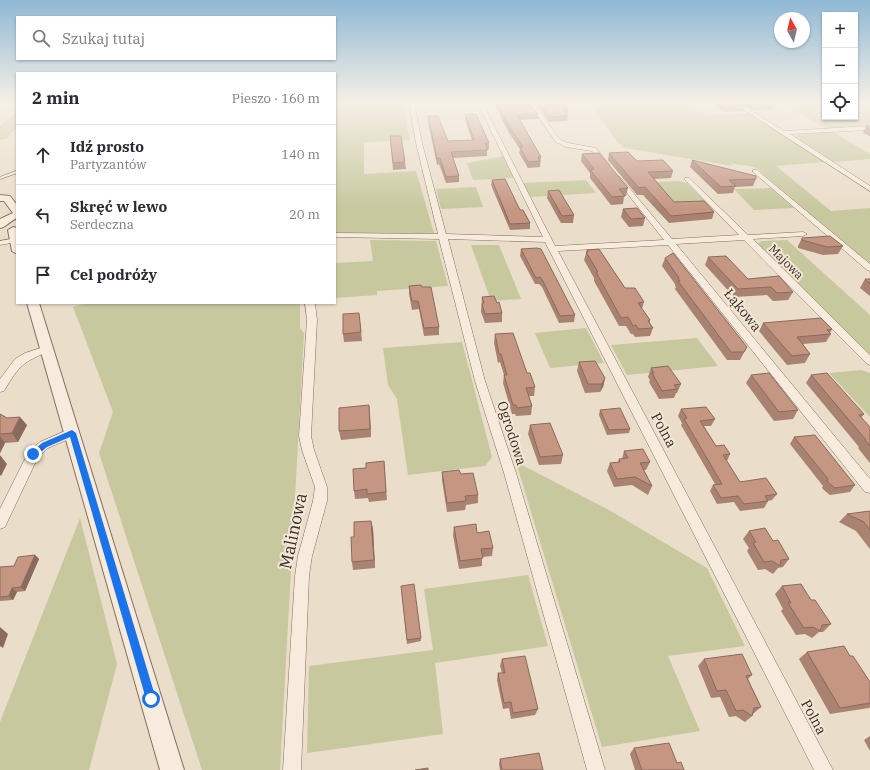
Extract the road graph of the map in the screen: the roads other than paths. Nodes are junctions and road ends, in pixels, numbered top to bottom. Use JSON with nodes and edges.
{"nodes":[{"id":1,"x":418,"y":138,"type":"edge"},
{"id":2,"x":498,"y":138,"type":"edge"},
{"id":3,"x":556,"y":138,"type":"edge"},
{"id":4,"x":791,"y":138,"type":"edge"},
{"id":5,"x":755,"y":171,"type":"dead end"},
{"id":6,"x":16,"y":172,"type":"edge"},
{"id":7,"x":0,"y":178,"type":"edge"},
{"id":8,"x":687,"y":179,"type":"dead end"},
{"id":9,"x":870,"y":190,"type":"edge"},
{"id":10,"x":0,"y":198,"type":"edge"},
{"id":11,"x":16,"y":211,"type":"edge"},
{"id":12,"x":13,"y":216,"type":"edge"},
{"id":13,"x":0,"y":225,"type":"edge"},
{"id":14,"x":803,"y":234,"type":"dead end"},
{"id":15,"x":15,"y":235,"type":"edge"},
{"id":16,"x":336,"y":235,"type":"edge"},
{"id":17,"x":444,"y":236,"type":"junction"},
{"id":18,"x":745,"y":238,"type":"junction"},
{"id":19,"x":671,"y":243,"type":"junction"},
{"id":20,"x":0,"y":244,"type":"edge"},
{"id":21,"x":551,"y":245,"type":"junction"},
{"id":22,"x":870,"y":268,"type":"edge"},
{"id":23,"x":33,"y":304,"type":"edge"},
{"id":24,"x":310,"y":304,"type":"edge"},
{"id":25,"x":47,"y":349,"type":"junction"},
{"id":26,"x":870,"y":361,"type":"edge"},
{"id":27,"x":0,"y":388,"type":"edge"},
{"id":28,"x":72,"y":433,"type":"junction"},
{"id":29,"x":870,"y":488,"type":"edge"},
{"id":30,"x":0,"y":523,"type":"edge"},
{"id":31,"x":172,"y":770,"type":"edge"},
{"id":32,"x":292,"y":770,"type":"edge"},
{"id":33,"x":596,"y":770,"type":"edge"},
{"id":34,"x":824,"y":770,"type":"edge"}],
"edges":[{"from":1,"to":17,"type":"street","name":"Ogrodowa"},
{"from":2,"to":21,"type":"street","name":"Polna"},
{"from":3,"to":19,"type":"street","name":"Łąkowa"},
{"from":4,"to":9,"type":"street"},
{"from":5,"to":22,"type":"street"},
{"from":6,"to":7,"type":"lane"},
{"from":8,"to":18,"type":"street","name":"Majowa"},
{"from":10,"to":11,"type":"street"},
{"from":10,"to":12,"type":"street"},
{"from":12,"to":13,"type":"street"},
{"from":13,"to":15,"type":"street"},
{"from":14,"to":18,"type":"street"},
{"from":15,"to":20,"type":"street"},
{"from":16,"to":17,"type":"street"},
{"from":17,"to":21,"type":"street"},
{"from":17,"to":33,"type":"street","name":"Ogrodowa"},
{"from":18,"to":19,"type":"street"},
{"from":18,"to":26,"type":"street","name":"Majowa"},
{"from":19,"to":21,"type":"street"},
{"from":19,"to":29,"type":"street","name":"Łąkowa"},
{"from":21,"to":34,"type":"street","name":"Polna"},
{"from":23,"to":25,"type":"street"},
{"from":24,"to":32,"type":"street","name":"Malinowa"},
{"from":25,"to":27,"type":"street"},
{"from":25,"to":28,"type":"street"},
{"from":28,"to":30,"type":"street"},
{"from":28,"to":31,"type":"street"}]}
